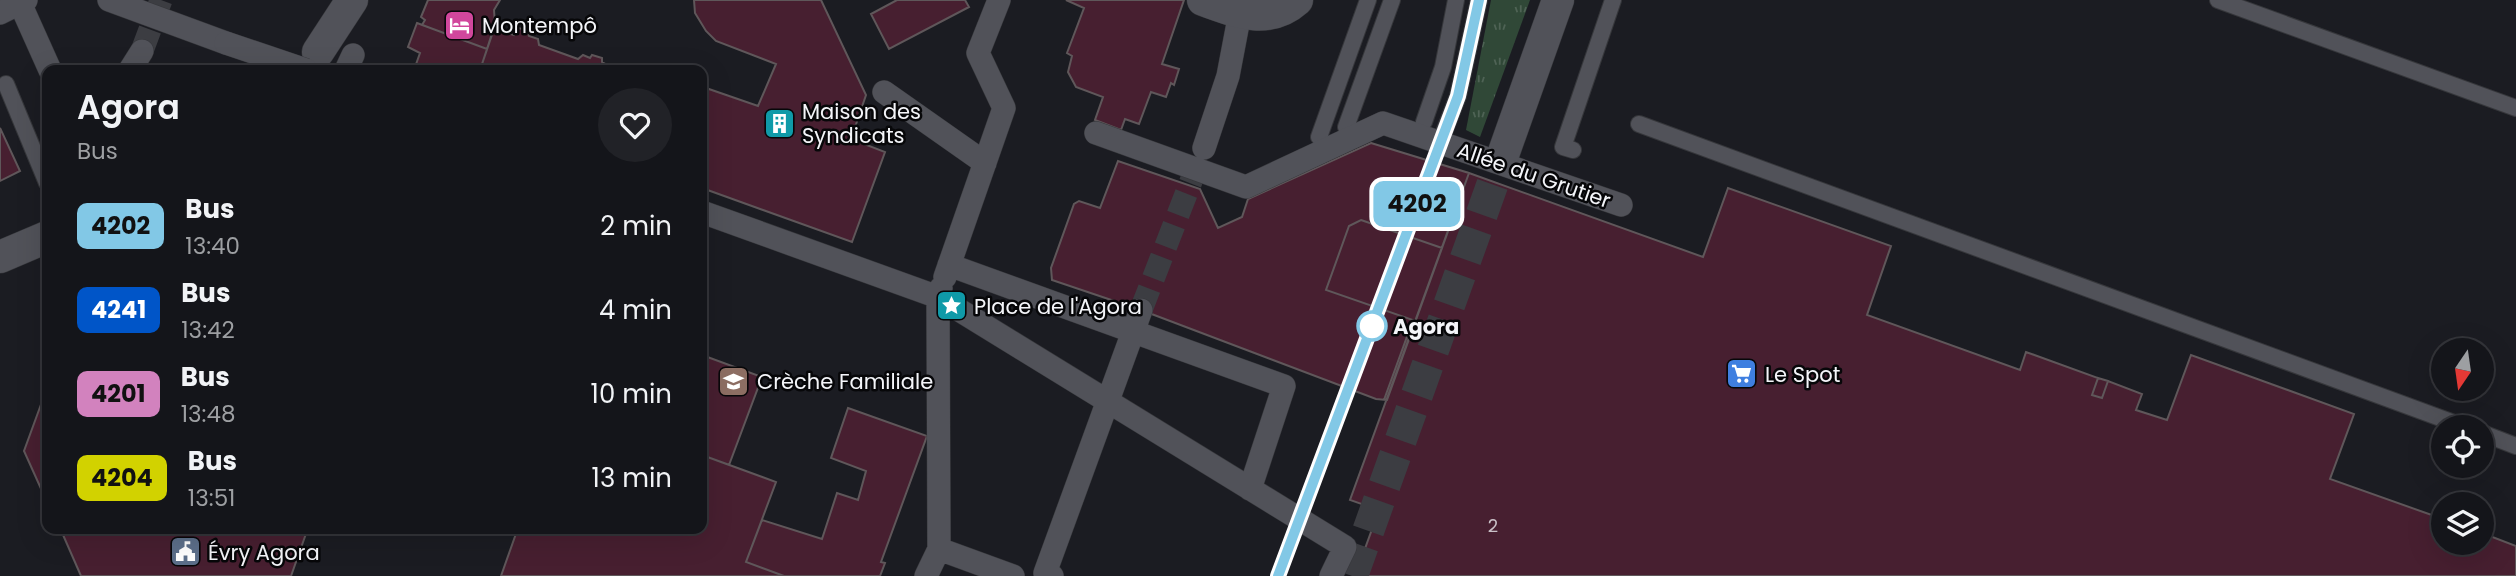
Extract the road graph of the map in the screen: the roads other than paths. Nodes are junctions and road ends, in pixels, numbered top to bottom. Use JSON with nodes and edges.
{"nodes":[{"id":1,"x":109,"y":0,"type":"edge"},
{"id":2,"x":352,"y":0,"type":"edge"},
{"id":3,"x":999,"y":0,"type":"edge"},
{"id":4,"x":1203,"y":0,"type":"edge"},
{"id":5,"x":1297,"y":0,"type":"edge"},
{"id":6,"x":1368,"y":0,"type":"edge"},
{"id":7,"x":1392,"y":0,"type":"edge"},
{"id":8,"x":1456,"y":0,"type":"edge"},
{"id":9,"x":1479,"y":0,"type":"edge"},
{"id":10,"x":1558,"y":0,"type":"edge"},
{"id":11,"x":1614,"y":0,"type":"edge"},
{"id":12,"x":2218,"y":0,"type":"edge"},
{"id":13,"x":15,"y":4,"type":"edge"},
{"id":14,"x":1240,"y":13,"type":"junction"},
{"id":15,"x":312,"y":61,"type":"edge"},
{"id":16,"x":47,"y":65,"type":"edge"},
{"id":17,"x":6,"y":84,"type":"dead end"},
{"id":18,"x":884,"y":92,"type":"dead end"},
{"id":19,"x":2516,"y":108,"type":"edge"},
{"id":20,"x":1424,"y":122,"type":"dead end"},
{"id":21,"x":1639,"y":124,"type":"dead end"},
{"id":22,"x":1346,"y":127,"type":"dead end"},
{"id":23,"x":1444,"y":132,"type":"dead end"},
{"id":24,"x":1097,"y":133,"type":"dead end"},
{"id":25,"x":1319,"y":137,"type":"dead end"},
{"id":26,"x":1204,"y":148,"type":"tunnel mouth"},
{"id":27,"x":1573,"y":150,"type":"dead end"},
{"id":28,"x":1504,"y":152,"type":"tunnel mouth"},
{"id":29,"x":985,"y":163,"type":"junction"},
{"id":30,"x":42,"y":171,"type":"edge"},
{"id":31,"x":1620,"y":205,"type":"dead end"},
{"id":32,"x":707,"y":213,"type":"edge"},
{"id":33,"x":42,"y":239,"type":"edge"},
{"id":34,"x":0,"y":257,"type":"edge"},
{"id":35,"x":944,"y":282,"type":"junction"},
{"id":36,"x":1138,"y":320,"type":"junction"},
{"id":37,"x":1108,"y":402,"type":"junction"},
{"id":38,"x":2432,"y":415,"type":"edge"},
{"id":39,"x":2494,"y":438,"type":"edge"},
{"id":40,"x":2516,"y":446,"type":"edge"},
{"id":41,"x":1250,"y":489,"type":"junction"},
{"id":42,"x":939,"y":548,"type":"junction"},
{"id":43,"x":926,"y":576,"type":"edge"},
{"id":44,"x":1013,"y":576,"type":"edge"},
{"id":45,"x":1052,"y":576,"type":"edge"},
{"id":46,"x":1331,"y":576,"type":"edge"}],
"edges":[{"from":1,"to":15,"type":"street","bridge":true},
{"from":2,"to":15,"type":"street"},
{"from":3,"to":29,"type":"street"},
{"from":4,"to":14,"type":"street"},
{"from":5,"to":14,"type":"street"},
{"from":6,"to":25,"type":"lane"},
{"from":7,"to":22,"type":"lane"},
{"from":8,"to":20,"type":"lane"},
{"from":9,"to":23,"type":"lane"},
{"from":10,"to":28,"type":"street"},
{"from":11,"to":27,"type":"lane"},
{"from":12,"to":19,"type":"lane"},
{"from":13,"to":16,"type":"street"},
{"from":14,"to":26,"type":"street"},
{"from":17,"to":30,"type":"lane"},
{"from":18,"to":29,"type":"street"},
{"from":21,"to":38,"type":"lane"},
{"from":24,"to":31,"type":"street","name":"Allée du Grutier"},
{"from":29,"to":35,"type":"street"},
{"from":32,"to":35,"type":"street"},
{"from":33,"to":34,"type":"street"},
{"from":35,"to":36,"type":"street"},
{"from":35,"to":37,"type":"street"},
{"from":35,"to":42,"type":"street"},
{"from":36,"to":37,"type":"street"},
{"from":36,"to":41,"type":"street"},
{"from":37,"to":41,"type":"street"},
{"from":37,"to":45,"type":"street"},
{"from":39,"to":40,"type":"lane"},
{"from":41,"to":46,"type":"street"},
{"from":42,"to":43,"type":"street"},
{"from":42,"to":44,"type":"street"}]}
